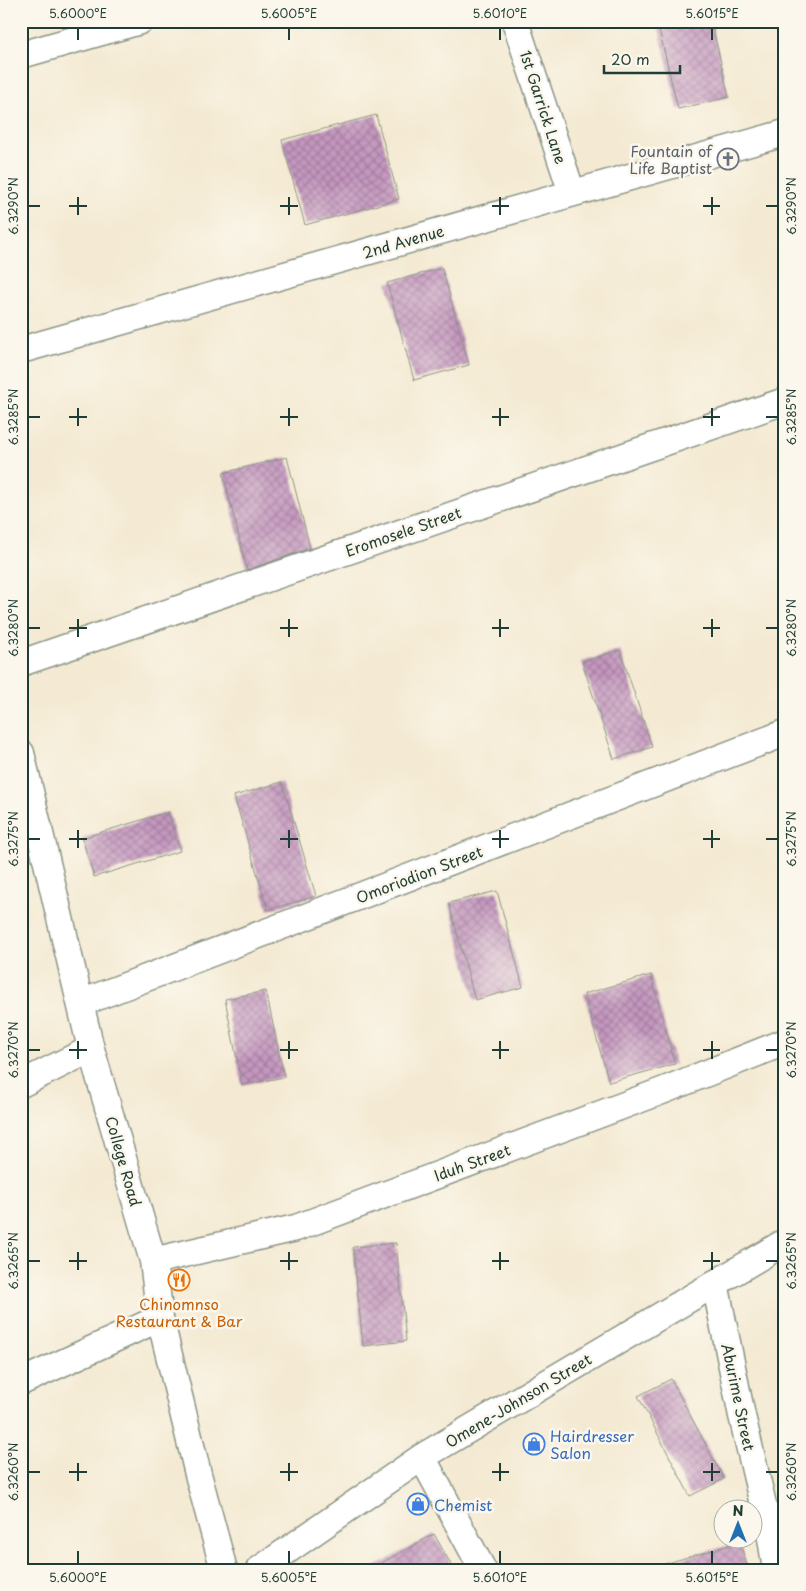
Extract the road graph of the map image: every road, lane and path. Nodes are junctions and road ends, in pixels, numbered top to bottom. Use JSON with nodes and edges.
{"nodes":[{"id":1,"x":140,"y":21,"type":"edge"},
{"id":2,"x":515,"y":21,"type":"edge"},
{"id":3,"x":21,"y":55,"type":"edge"},
{"id":4,"x":785,"y":132,"type":"edge"},
{"id":5,"x":572,"y":193,"type":"junction"},
{"id":6,"x":21,"y":350,"type":"edge"},
{"id":7,"x":785,"y":401,"type":"edge"},
{"id":8,"x":21,"y":663,"type":"edge"},
{"id":9,"x":785,"y":733,"type":"edge"},
{"id":10,"x":21,"y":754,"type":"edge"},
{"id":11,"x":81,"y":1003,"type":"junction"},
{"id":12,"x":785,"y":1042,"type":"edge"},
{"id":13,"x":91,"y":1049,"type":"junction"},
{"id":14,"x":21,"y":1084,"type":"edge"},
{"id":15,"x":785,"y":1242,"type":"edge"},
{"id":16,"x":153,"y":1261,"type":"junction"},
{"id":17,"x":715,"y":1283,"type":"junction"},
{"id":18,"x":160,"y":1318,"type":"junction"},
{"id":19,"x":21,"y":1382,"type":"edge"},
{"id":20,"x":422,"y":1457,"type":"junction"},
{"id":21,"x":224,"y":1570,"type":"edge"},
{"id":22,"x":259,"y":1570,"type":"edge"},
{"id":23,"x":484,"y":1570,"type":"edge"},
{"id":24,"x":776,"y":1570,"type":"edge"}],
"edges":[{"from":1,"to":3,"type":"street"},
{"from":2,"to":5,"type":"street","name":"1st Garrick Lane"},
{"from":4,"to":5,"type":"street","name":"2nd Avenue"},
{"from":5,"to":6,"type":"street","name":"2nd Avenue"},
{"from":7,"to":8,"type":"street","name":"Eromosele Street"},
{"from":9,"to":11,"type":"street","name":"Omoriodion Street"},
{"from":10,"to":11,"type":"street","name":"College Road"},
{"from":11,"to":13,"type":"street","name":"College Road"},
{"from":12,"to":16,"type":"street","name":"Iduh Street"},
{"from":13,"to":14,"type":"street"},
{"from":13,"to":16,"type":"street","name":"College Road"},
{"from":15,"to":17,"type":"street","name":"Omene-Johnson Street"},
{"from":16,"to":18,"type":"street","name":"College Road"},
{"from":17,"to":20,"type":"street","name":"Omene-Johnson Street"},
{"from":17,"to":24,"type":"street","name":"Aburime Street"},
{"from":18,"to":19,"type":"street"},
{"from":18,"to":21,"type":"street","name":"College Road"},
{"from":20,"to":22,"type":"street","name":"Omene-Johnson Street"},
{"from":20,"to":23,"type":"street"}]}
